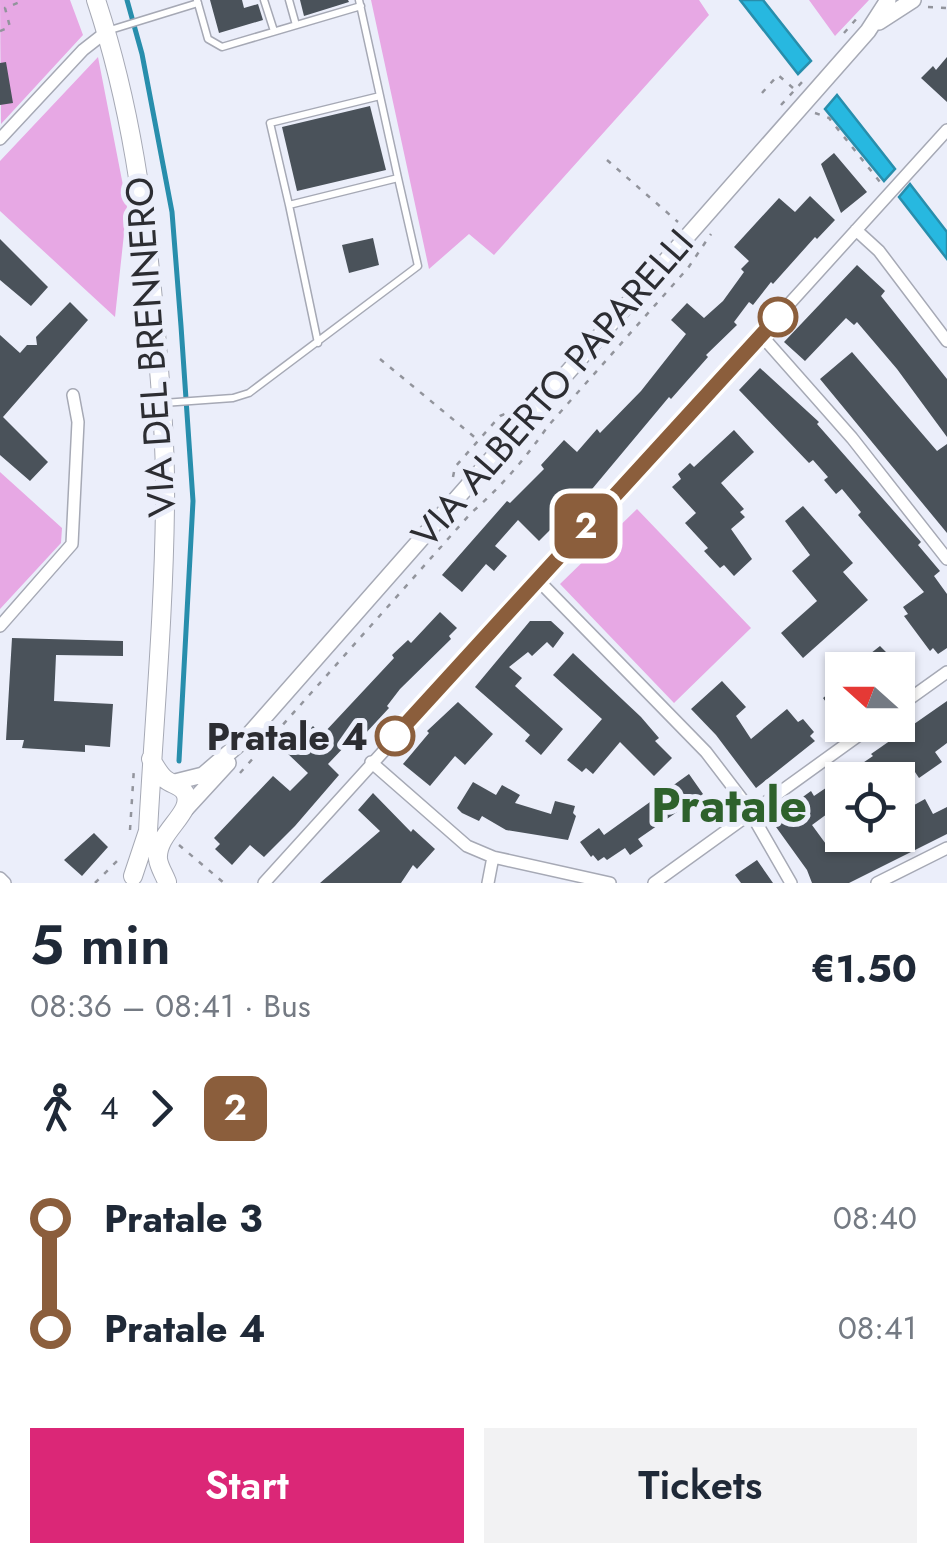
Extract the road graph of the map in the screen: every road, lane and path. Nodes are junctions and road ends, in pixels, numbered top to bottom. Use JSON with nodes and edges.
{"nodes":[{"id":1,"x":25,"y":0,"type":"edge"},
{"id":2,"x":96,"y":0,"type":"edge"},
{"id":3,"x":264,"y":0,"type":"edge"},
{"id":4,"x":289,"y":0,"type":"edge"},
{"id":5,"x":888,"y":0,"type":"edge"},
{"id":6,"x":197,"y":2,"type":"edge"},
{"id":7,"x":360,"y":3,"type":"edge"},
{"id":8,"x":916,"y":4,"type":"edge"},
{"id":9,"x":947,"y":8,"type":"edge"},
{"id":10,"x":862,"y":12,"type":"dead end"},
{"id":11,"x":296,"y":25,"type":"junction"},
{"id":12,"x":113,"y":30,"type":"junction"},
{"id":13,"x":0,"y":31,"type":"edge"},
{"id":14,"x":274,"y":31,"type":"junction"},
{"id":15,"x":868,"y":31,"type":"junction"},
{"id":16,"x":843,"y":34,"type":"dead end"},
{"id":17,"x":808,"y":75,"type":"dead end"},
{"id":18,"x":794,"y":90,"type":"junction"},
{"id":19,"x":762,"y":93,"type":"dead end"},
{"id":20,"x":380,"y":96,"type":"junction"},
{"id":21,"x":782,"y":104,"type":"dead end"},
{"id":22,"x":814,"y":113,"type":"dead end"},
{"id":23,"x":947,"y":130,"type":"edge"},
{"id":24,"x":0,"y":139,"type":"edge"},
{"id":25,"x":607,"y":160,"type":"dead end"},
{"id":26,"x":398,"y":178,"type":"junction"},
{"id":27,"x":887,"y":190,"type":"junction"},
{"id":28,"x":288,"y":205,"type":"junction"},
{"id":29,"x":679,"y":222,"type":"dead end"},
{"id":30,"x":715,"y":228,"type":"dead end"},
{"id":31,"x":856,"y":230,"type":"junction"},
{"id":32,"x":761,"y":335,"type":"junction"},
{"id":33,"x":947,"y":341,"type":"edge"},
{"id":34,"x":318,"y":343,"type":"junction"},
{"id":35,"x":380,"y":359,"type":"dead end"},
{"id":36,"x":73,"y":395,"type":"dead end"},
{"id":37,"x":171,"y":403,"type":"junction"},
{"id":38,"x":514,"y":410,"type":"dead end"},
{"id":39,"x":478,"y":440,"type":"junction"},
{"id":40,"x":453,"y":480,"type":"dead end"},
{"id":41,"x":947,"y":559,"type":"edge"},
{"id":42,"x":537,"y":579,"type":"junction"},
{"id":43,"x":0,"y":626,"type":"edge"},
{"id":44,"x":947,"y":672,"type":"edge"},
{"id":45,"x":915,"y":695,"type":"edge"},
{"id":46,"x":849,"y":742,"type":"edge"},
{"id":47,"x":239,"y":746,"type":"junction"},
{"id":48,"x":143,"y":758,"type":"junction"},
{"id":49,"x":371,"y":762,"type":"junction"},
{"id":50,"x":236,"y":778,"type":"dead end"},
{"id":51,"x":171,"y":783,"type":"junction"},
{"id":52,"x":150,"y":799,"type":"junction"},
{"id":53,"x":184,"y":812,"type":"junction"},
{"id":54,"x":751,"y":812,"type":"junction"},
{"id":55,"x":130,"y":833,"type":"dead end"},
{"id":56,"x":172,"y":840,"type":"dead end"},
{"id":57,"x":129,"y":844,"type":"dead end"},
{"id":58,"x":947,"y":848,"type":"edge"},
{"id":59,"x":493,"y":857,"type":"junction"},
{"id":60,"x":128,"y":880,"type":"edge"},
{"id":61,"x":168,"y":882,"type":"edge"},
{"id":62,"x":95,"y":883,"type":"edge"},
{"id":63,"x":224,"y":883,"type":"edge"},
{"id":64,"x":264,"y":883,"type":"edge"},
{"id":65,"x":488,"y":883,"type":"edge"},
{"id":66,"x":610,"y":883,"type":"edge"},
{"id":67,"x":654,"y":883,"type":"edge"},
{"id":68,"x":790,"y":883,"type":"edge"},
{"id":69,"x":877,"y":883,"type":"edge"}],
"edges":[{"from":1,"to":13,"type":"path"},
{"from":2,"to":12,"type":"main road","name":"VIA DEL BRENNERO"},
{"from":3,"to":14,"type":"lane"},
{"from":4,"to":11,"type":"lane"},
{"from":5,"to":15,"type":"main road","name":"VIA ALBERTO PAPARELLI"},
{"from":6,"to":12,"type":"lane"},
{"from":6,"to":14,"type":"lane"},
{"from":7,"to":11,"type":"lane"},
{"from":7,"to":20,"type":"lane"},
{"from":8,"to":9,"type":"path"},
{"from":8,"to":15,"type":"main road","name":"VIA ALBERTO PAPARELLI"},
{"from":10,"to":16,"type":"path"},
{"from":11,"to":14,"type":"lane"},
{"from":12,"to":24,"type":"street"},
{"from":12,"to":37,"type":"main road","name":"VIA DEL BRENNERO"},
{"from":15,"to":47,"type":"main road","name":"VIA ALBERTO PAPARELLI"},
{"from":17,"to":18,"type":"path"},
{"from":18,"to":19,"type":"path"},
{"from":18,"to":21,"type":"path"},
{"from":20,"to":26,"type":"lane"},
{"from":20,"to":28,"type":"lane"},
{"from":22,"to":27,"type":"path"},
{"from":23,"to":27,"type":"street"},
{"from":25,"to":29,"type":"path"},
{"from":26,"to":28,"type":"lane"},
{"from":26,"to":34,"type":"lane"},
{"from":27,"to":31,"type":"street"},
{"from":28,"to":34,"type":"lane"},
{"from":30,"to":50,"type":"path"},
{"from":31,"to":32,"type":"street"},
{"from":31,"to":33,"type":"street"},
{"from":32,"to":41,"type":"street"},
{"from":32,"to":42,"type":"street"},
{"from":34,"to":37,"type":"lane"},
{"from":35,"to":39,"type":"path"},
{"from":36,"to":43,"type":"street"},
{"from":37,"to":48,"type":"main road","name":"VIA DEL BRENNERO"},
{"from":38,"to":39,"type":"path"},
{"from":39,"to":40,"type":"path"},
{"from":42,"to":49,"type":"street"},
{"from":42,"to":54,"type":"street"},
{"from":44,"to":45,"type":"street"},
{"from":46,"to":54,"type":"street"},
{"from":47,"to":51,"type":"main road","name":"VIA ALBERTO PAPARELLI"},
{"from":47,"to":53,"type":"main road","name":"VIA ALBERTO PAPARELLI"},
{"from":48,"to":51,"type":"main road"},
{"from":48,"to":52,"type":"main road","name":"VIA DEL BRENNERO"},
{"from":48,"to":55,"type":"path"},
{"from":49,"to":59,"type":"street"},
{"from":49,"to":64,"type":"street"},
{"from":51,"to":52,"type":"main road"},
{"from":51,"to":53,"type":"main road"},
{"from":52,"to":60,"type":"main road","name":"VIA DEL BRENNERO"},
{"from":53,"to":61,"type":"main road"},
{"from":54,"to":67,"type":"street"},
{"from":54,"to":68,"type":"street"},
{"from":56,"to":63,"type":"path"},
{"from":57,"to":62,"type":"path"},
{"from":58,"to":69,"type":"street"},
{"from":59,"to":65,"type":"street"},
{"from":59,"to":66,"type":"street"},
{"from":60,"to":61,"type":"main road"}]}
